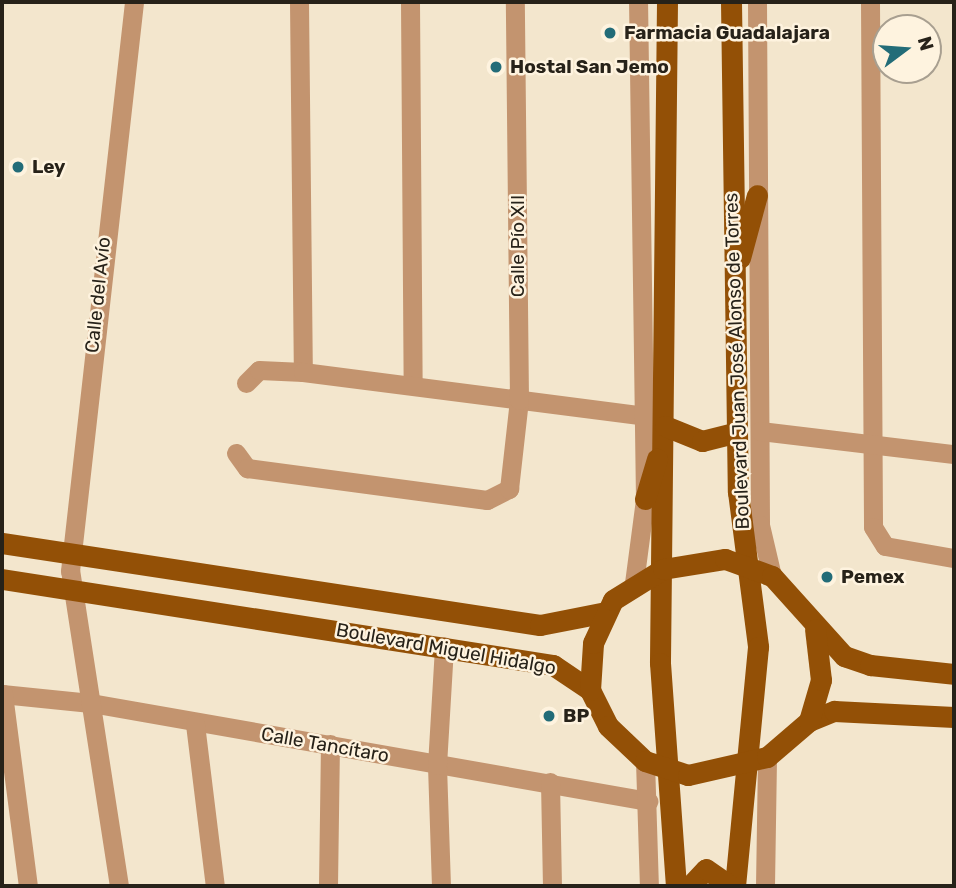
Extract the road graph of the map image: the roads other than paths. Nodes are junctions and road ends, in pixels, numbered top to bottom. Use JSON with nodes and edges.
{"nodes":[{"id":1,"x":134,"y":2,"type":"edge"},
{"id":2,"x":299,"y":2,"type":"edge"},
{"id":3,"x":410,"y":2,"type":"edge"},
{"id":4,"x":514,"y":2,"type":"edge"},
{"id":5,"x":638,"y":2,"type":"edge"},
{"id":6,"x":667,"y":2,"type":"edge"},
{"id":7,"x":731,"y":2,"type":"edge"},
{"id":8,"x":757,"y":2,"type":"edge"},
{"id":9,"x":870,"y":2,"type":"edge"},
{"id":10,"x":757,"y":195,"type":"junction"},
{"id":11,"x":732,"y":284,"type":"junction"},
{"id":12,"x":303,"y":372,"type":"junction"},
{"id":13,"x":246,"y":383,"type":"dead end"},
{"id":14,"x":413,"y":385,"type":"junction"},
{"id":15,"x":519,"y":400,"type":"junction"},
{"id":16,"x":645,"y":416,"type":"junction"},
{"id":17,"x":665,"y":426,"type":"junction"},
{"id":18,"x":760,"y":431,"type":"junction"},
{"id":19,"x":737,"y":432,"type":"junction"},
{"id":20,"x":874,"y":442,"type":"junction"},
{"id":21,"x":236,"y":453,"type":"dead end"},
{"id":22,"x":954,"y":454,"type":"edge"},
{"id":23,"x":646,"y":499,"type":"junction"},
{"id":24,"x":2,"y":543,"type":"edge"},
{"id":25,"x":72,"y":554,"type":"junction"},
{"id":26,"x":954,"y":558,"type":"edge"},
{"id":27,"x":746,"y":562,"type":"junction"},
{"id":28,"x":663,"y":569,"type":"junction"},
{"id":29,"x":772,"y":576,"type":"junction"},
{"id":30,"x":2,"y":579,"type":"edge"},
{"id":31,"x":634,"y":583,"type":"junction"},
{"id":32,"x":72,"y":589,"type":"junction"},
{"id":33,"x":606,"y":612,"type":"junction"},
{"id":34,"x":815,"y":629,"type":"junction"},
{"id":35,"x":444,"y":646,"type":"junction"},
{"id":36,"x":954,"y":674,"type":"edge"},
{"id":37,"x":590,"y":690,"type":"junction"},
{"id":38,"x":2,"y":694,"type":"edge"},
{"id":39,"x":91,"y":703,"type":"junction"},
{"id":40,"x":954,"y":717,"type":"edge"},
{"id":41,"x":809,"y":721,"type":"junction"},
{"id":42,"x":195,"y":724,"type":"junction"},
{"id":43,"x":330,"y":744,"type":"junction"},
{"id":44,"x":757,"y":761,"type":"junction"},
{"id":45,"x":436,"y":765,"type":"junction"},
{"id":46,"x":654,"y":766,"type":"junction"},
{"id":47,"x":550,"y":782,"type":"junction"},
{"id":48,"x":648,"y":801,"type":"junction"},
{"id":49,"x":28,"y":886,"type":"edge"},
{"id":50,"x":118,"y":886,"type":"edge"},
{"id":51,"x":215,"y":886,"type":"edge"},
{"id":52,"x":328,"y":886,"type":"edge"},
{"id":53,"x":441,"y":886,"type":"edge"},
{"id":54,"x":552,"y":886,"type":"edge"},
{"id":55,"x":649,"y":886,"type":"edge"},
{"id":56,"x":676,"y":886,"type":"edge"},
{"id":57,"x":690,"y":886,"type":"edge"},
{"id":58,"x":730,"y":886,"type":"edge"},
{"id":59,"x":735,"y":886,"type":"edge"},
{"id":60,"x":765,"y":886,"type":"edge"}],
"edges":[{"from":1,"to":25,"type":"street","name":"Calle del Avío"},
{"from":2,"to":12,"type":"street"},
{"from":3,"to":14,"type":"street"},
{"from":4,"to":15,"type":"street","name":"Calle Pío XII"},
{"from":5,"to":16,"type":"street"},
{"from":6,"to":17,"type":"main road"},
{"from":7,"to":11,"type":"main road","name":"Boulevard Juan José Alonso de Torres"},
{"from":8,"to":10,"type":"street","name":"Boulevard Juan José Alonso de Torres"},
{"from":9,"to":20,"type":"street"},
{"from":10,"to":11,"type":"main road"},
{"from":10,"to":18,"type":"street","name":"Boulevard Juan José Alonso de Torres"},
{"from":11,"to":19,"type":"main road","name":"Boulevard Juan José Alonso de Torres"},
{"from":12,"to":13,"type":"street"},
{"from":12,"to":14,"type":"street"},
{"from":14,"to":15,"type":"street"},
{"from":15,"to":16,"type":"street"},
{"from":15,"to":21,"type":"street","name":"Calle Pío XII"},
{"from":16,"to":23,"type":"street"},
{"from":17,"to":19,"type":"main road"},
{"from":17,"to":23,"type":"main road"},
{"from":17,"to":28,"type":"main road"},
{"from":18,"to":20,"type":"street"},
{"from":18,"to":29,"type":"street","name":"Boulevard Juan José Alonso de Torres"},
{"from":19,"to":27,"type":"main road","name":"Boulevard Juan José Alonso de Torres"},
{"from":20,"to":22,"type":"street"},
{"from":20,"to":26,"type":"street"},
{"from":23,"to":31,"type":"street"},
{"from":24,"to":25,"type":"main road","name":"Boulevard Miguel Hidalgo"},
{"from":25,"to":32,"type":"street","name":"Calle del Avío"},
{"from":25,"to":33,"type":"main road","name":"Boulevard Miguel Hidalgo"},
{"from":27,"to":28,"type":"main road"},
{"from":27,"to":29,"type":"main road"},
{"from":27,"to":44,"type":"main road","name":"Boulevard Juan José Alonso de Torres"},
{"from":28,"to":31,"type":"main road"},
{"from":28,"to":46,"type":"main road"},
{"from":29,"to":34,"type":"main road"},
{"from":30,"to":32,"type":"main road","name":"Boulevard Miguel Hidalgo"},
{"from":31,"to":33,"type":"main road"},
{"from":32,"to":35,"type":"main road","name":"Boulevard Miguel Hidalgo"},
{"from":32,"to":39,"type":"street","name":"Calle del Avío"},
{"from":33,"to":37,"type":"main road"},
{"from":34,"to":36,"type":"main road"},
{"from":34,"to":41,"type":"main road"},
{"from":35,"to":37,"type":"main road","name":"Boulevard Miguel Hidalgo"},
{"from":35,"to":45,"type":"street"},
{"from":37,"to":46,"type":"main road","name":"Boulevard Miguel Hidalgo"},
{"from":38,"to":39,"type":"street","name":"Calle Tancítaro"},
{"from":38,"to":49,"type":"street"},
{"from":39,"to":42,"type":"street","name":"Calle Tancítaro"},
{"from":39,"to":50,"type":"street","name":"Calle del Avío"},
{"from":40,"to":41,"type":"main road"},
{"from":41,"to":44,"type":"main road"},
{"from":42,"to":43,"type":"street","name":"Calle Tancítaro"},
{"from":42,"to":51,"type":"street"},
{"from":43,"to":45,"type":"street","name":"Calle Tancítaro"},
{"from":43,"to":52,"type":"street"},
{"from":44,"to":46,"type":"main road"},
{"from":44,"to":59,"type":"main road","name":"Boulevard Juan José Alonso de Torres"},
{"from":44,"to":60,"type":"street"},
{"from":45,"to":47,"type":"street","name":"Calle Tancítaro"},
{"from":45,"to":53,"type":"street"},
{"from":46,"to":48,"type":"street"},
{"from":46,"to":56,"type":"main road"},
{"from":47,"to":48,"type":"street","name":"Calle Tancítaro"},
{"from":47,"to":54,"type":"street"},
{"from":48,"to":55,"type":"street"},
{"from":57,"to":58,"type":"main road"}]}
